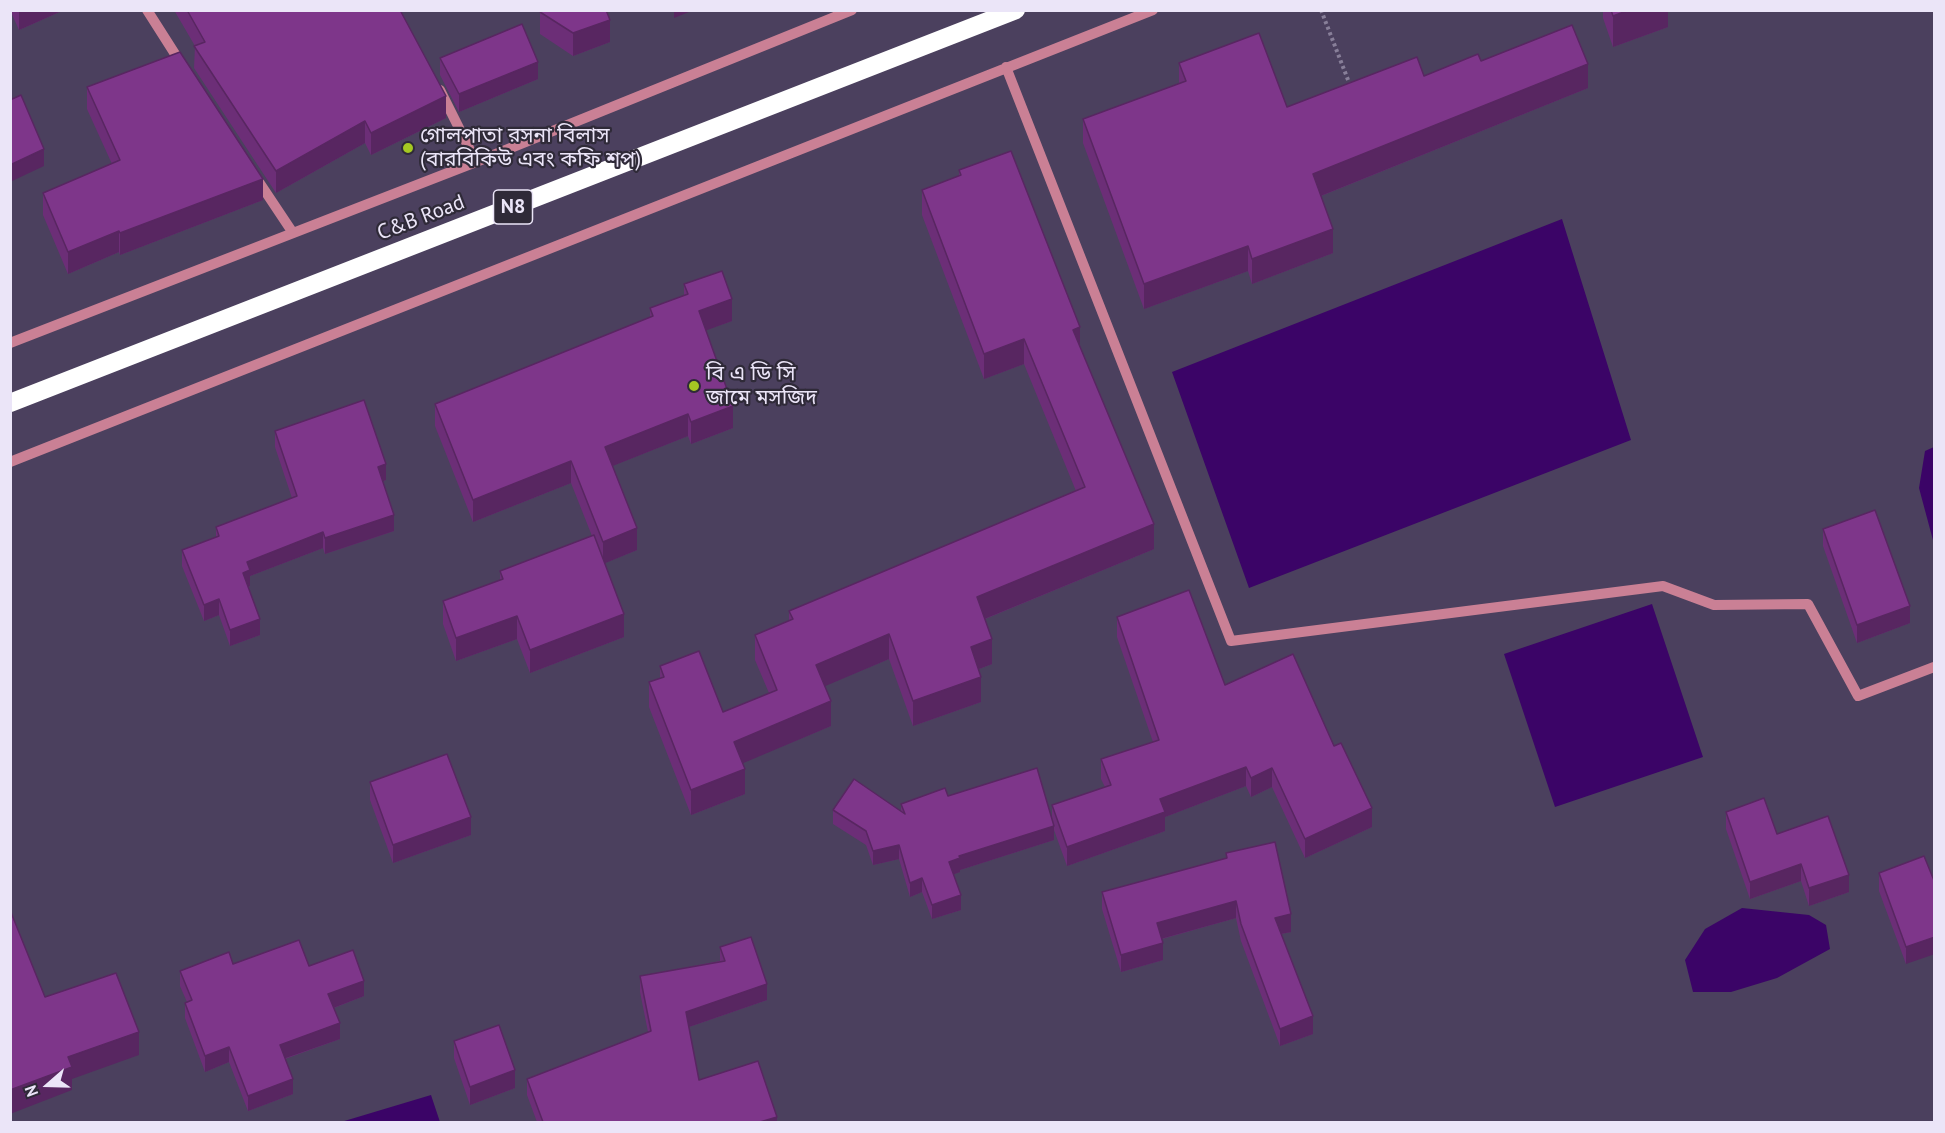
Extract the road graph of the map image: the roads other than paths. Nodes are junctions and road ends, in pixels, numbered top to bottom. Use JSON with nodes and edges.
{"nodes":[{"id":1,"x":147,"y":10,"type":"edge"},
{"id":2,"x":852,"y":10,"type":"edge"},
{"id":3,"x":1016,"y":10,"type":"edge"},
{"id":4,"x":1153,"y":10,"type":"edge"},
{"id":5,"x":1006,"y":67,"type":"junction"},
{"id":6,"x":191,"y":78,"type":"edge"},
{"id":7,"x":435,"y":81,"type":"edge"},
{"id":8,"x":476,"y":162,"type":"junction"},
{"id":9,"x":248,"y":165,"type":"edge"},
{"id":10,"x":293,"y":233,"type":"junction"},
{"id":11,"x":10,"y":343,"type":"edge"},
{"id":12,"x":10,"y":403,"type":"edge"},
{"id":13,"x":10,"y":462,"type":"edge"},
{"id":14,"x":1935,"y":666,"type":"edge"}],
"edges":[{"from":1,"to":6,"type":"street"},
{"from":2,"to":8,"type":"street"},
{"from":3,"to":12,"type":"highway","name":"C&B Road","number":"N8"},
{"from":4,"to":5,"type":"street"},
{"from":5,"to":13,"type":"street"},
{"from":5,"to":14,"type":"street"},
{"from":7,"to":8,"type":"street"},
{"from":8,"to":10,"type":"street"},
{"from":9,"to":10,"type":"street"},
{"from":10,"to":11,"type":"street"}]}
